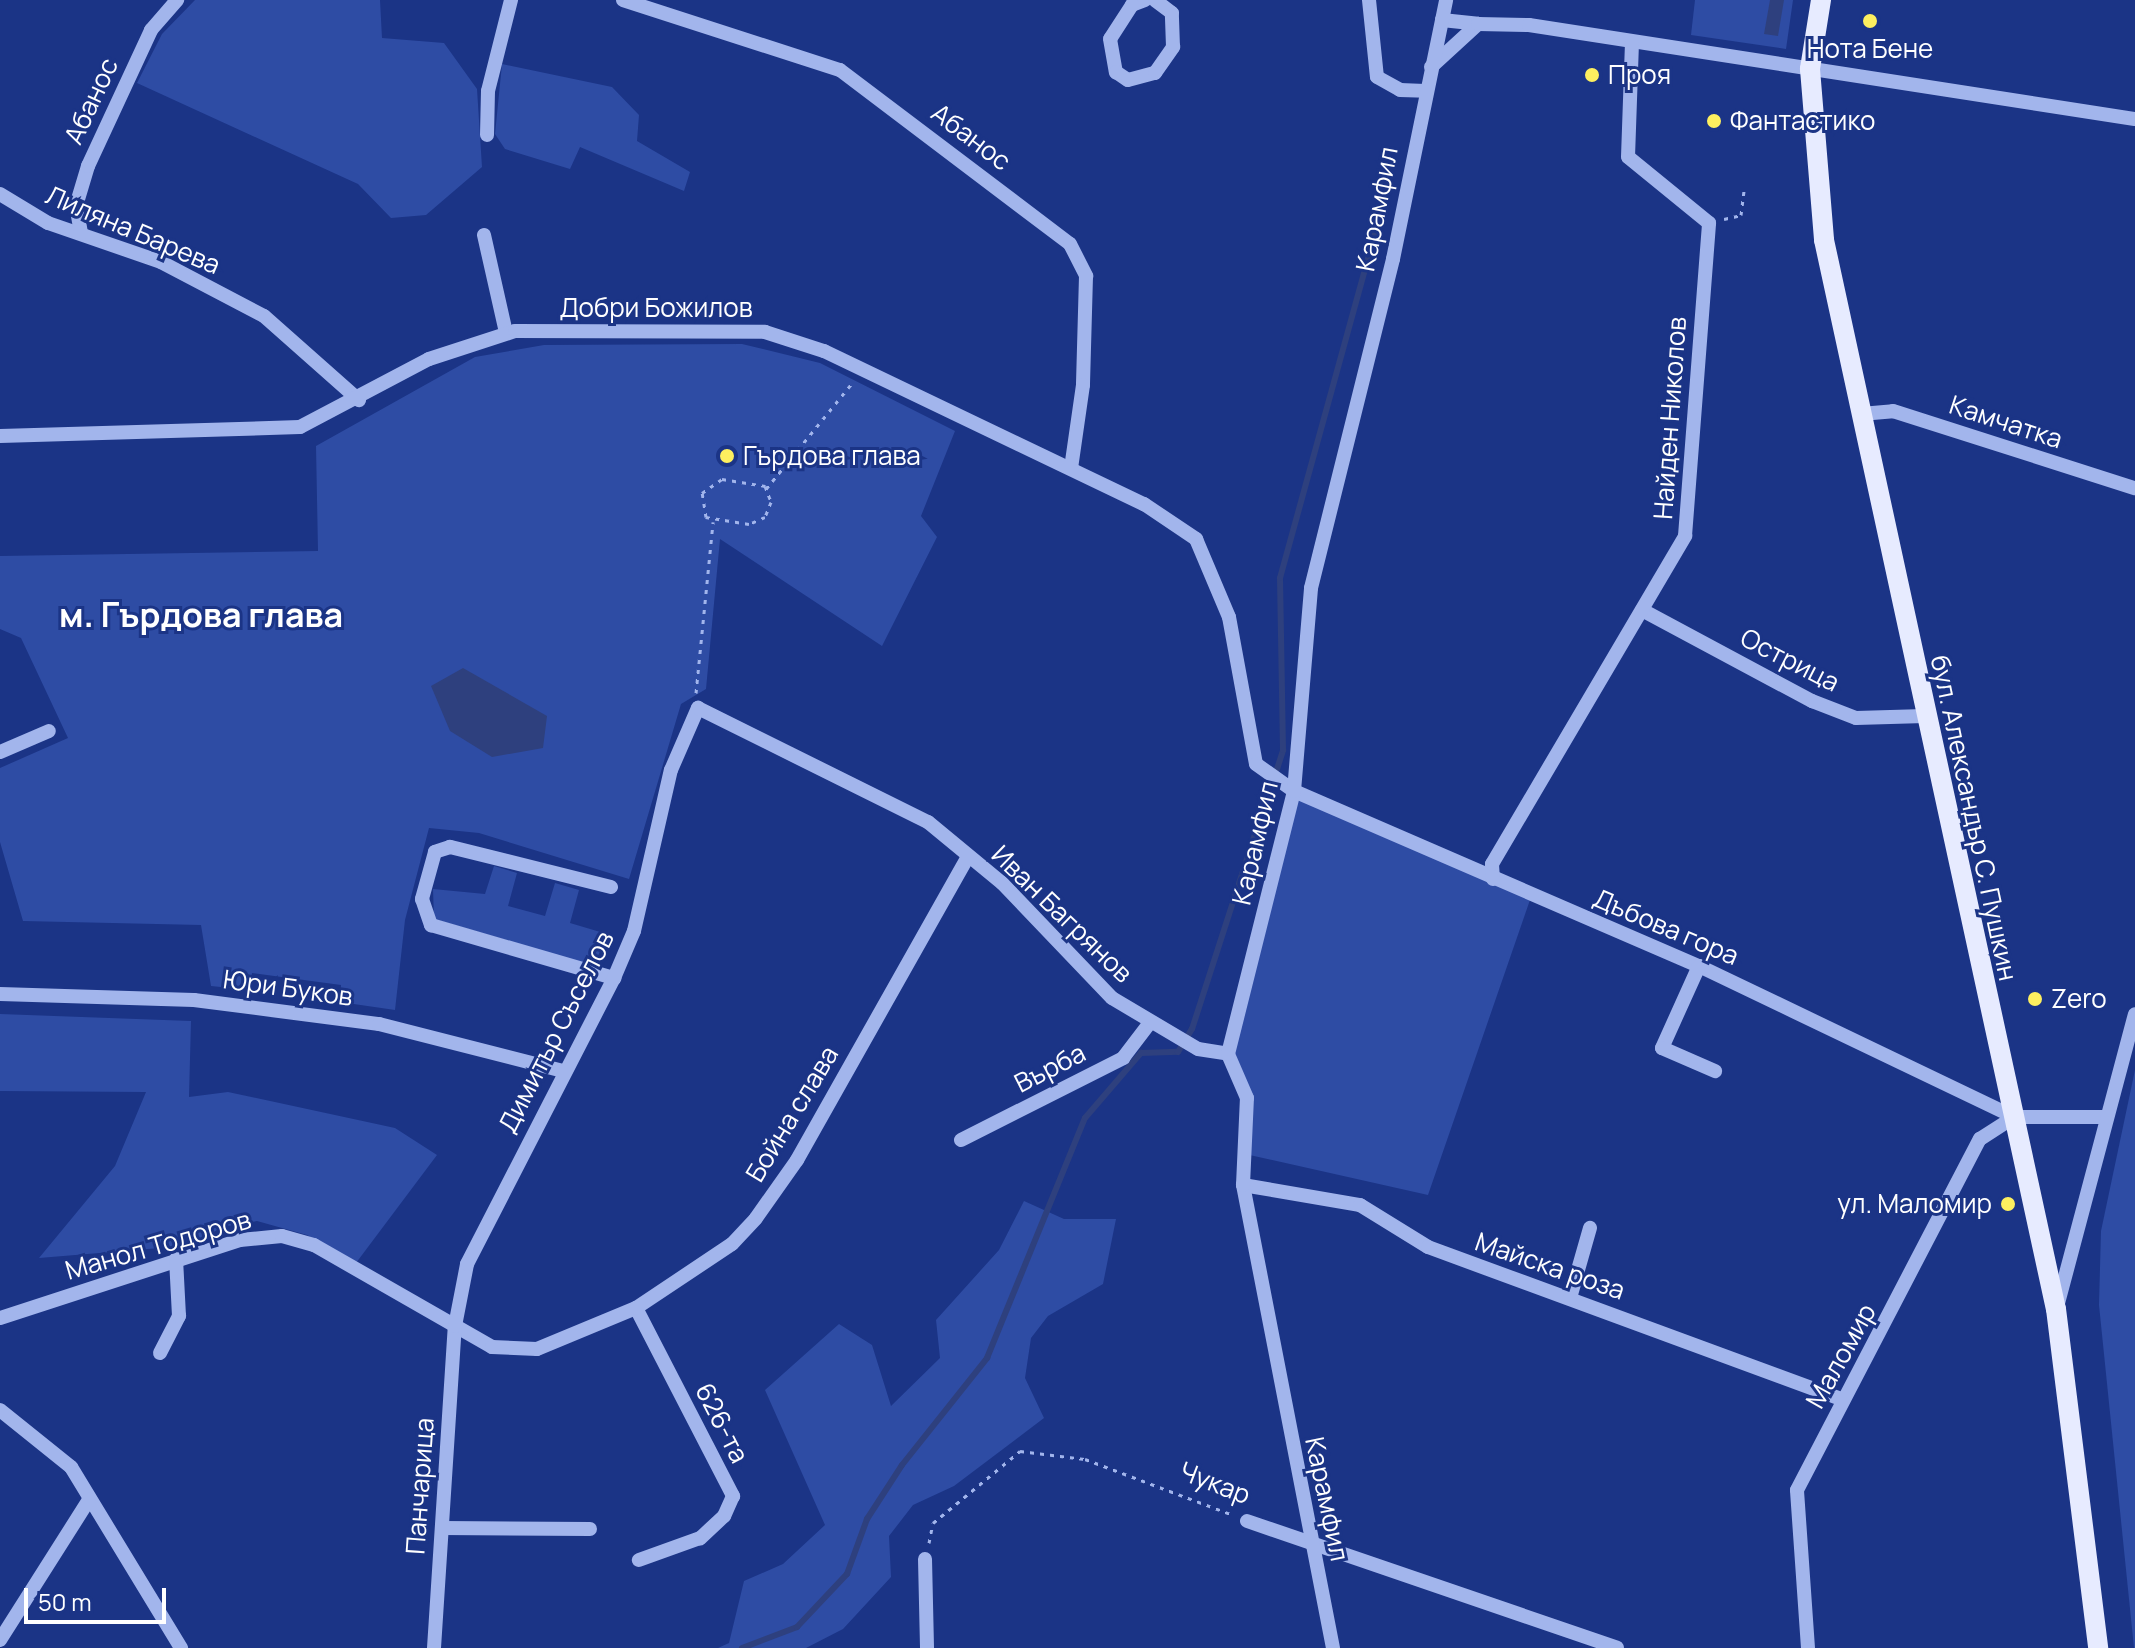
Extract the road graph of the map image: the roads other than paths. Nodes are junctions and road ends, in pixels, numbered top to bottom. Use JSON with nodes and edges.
{"nodes":[{"id":1,"x":177,"y":0,"type":"edge"},
{"id":2,"x":511,"y":0,"type":"edge"},
{"id":3,"x":623,"y":0,"type":"edge"},
{"id":4,"x":1145,"y":0,"type":"edge"},
{"id":5,"x":1155,"y":0,"type":"edge"},
{"id":6,"x":1369,"y":0,"type":"edge"},
{"id":7,"x":1446,"y":0,"type":"edge"},
{"id":8,"x":1821,"y":0,"type":"edge"},
{"id":9,"x":1442,"y":20,"type":"junction"},
{"id":10,"x":1478,"y":24,"type":"junction"},
{"id":11,"x":1632,"y":43,"type":"junction"},
{"id":12,"x":1430,"y":68,"type":"junction"},
{"id":13,"x":1810,"y":69,"type":"junction"},
{"id":14,"x":1425,"y":91,"type":"junction"},
{"id":15,"x":2135,"y":119,"type":"edge"},
{"id":16,"x":487,"y":135,"type":"dead end"},
{"id":17,"x":0,"y":194,"type":"edge"},
{"id":18,"x":81,"y":233,"type":"junction"},
{"id":19,"x":484,"y":235,"type":"dead end"},
{"id":20,"x":506,"y":333,"type":"junction"},
{"id":21,"x":359,"y":400,"type":"junction"},
{"id":22,"x":1861,"y":414,"type":"junction"},
{"id":23,"x":0,"y":436,"type":"edge"},
{"id":24,"x":1071,"y":468,"type":"junction"},
{"id":25,"x":2135,"y":488,"type":"edge"},
{"id":26,"x":1642,"y":610,"type":"junction"},
{"id":27,"x":698,"y":708,"type":"joint"},
{"id":28,"x":1925,"y":716,"type":"junction"},
{"id":29,"x":49,"y":731,"type":"dead end"},
{"id":30,"x":0,"y":752,"type":"edge"},
{"id":31,"x":1294,"y":791,"type":"junction"},
{"id":32,"x":967,"y":858,"type":"junction"},
{"id":33,"x":1493,"y":879,"type":"junction"},
{"id":34,"x":611,"y":887,"type":"dead end"},
{"id":35,"x":1699,"y":966,"type":"junction"},
{"id":36,"x":614,"y":978,"type":"junction"},
{"id":37,"x":0,"y":994,"type":"edge"},
{"id":38,"x":2135,"y":1014,"type":"edge"},
{"id":39,"x":1149,"y":1024,"type":"junction"},
{"id":40,"x":1228,"y":1054,"type":"junction"},
{"id":41,"x":564,"y":1071,"type":"junction"},
{"id":42,"x":1715,"y":1071,"type":"dead end"},
{"id":43,"x":2014,"y":1117,"type":"junction"},
{"id":44,"x":2107,"y":1117,"type":"junction"},
{"id":45,"x":961,"y":1140,"type":"dead end"},
{"id":46,"x":1243,"y":1185,"type":"junction"},
{"id":47,"x":1590,"y":1228,"type":"dead end"},
{"id":48,"x":176,"y":1259,"type":"junction"},
{"id":49,"x":1570,"y":1298,"type":"junction"},
{"id":50,"x":636,"y":1308,"type":"junction"},
{"id":51,"x":2056,"y":1309,"type":"junction"},
{"id":52,"x":0,"y":1318,"type":"edge"},
{"id":53,"x":455,"y":1326,"type":"junction"},
{"id":54,"x":160,"y":1353,"type":"dead end"},
{"id":55,"x":1843,"y":1400,"type":"junction"},
{"id":56,"x":0,"y":1410,"type":"edge"},
{"id":57,"x":89,"y":1500,"type":"junction"},
{"id":58,"x":1247,"y":1521,"type":"road end"},
{"id":59,"x":442,"y":1528,"type":"junction"},
{"id":60,"x":590,"y":1529,"type":"dead end"},
{"id":61,"x":1313,"y":1545,"type":"junction"},
{"id":62,"x":925,"y":1559,"type":"road end"},
{"id":63,"x":639,"y":1560,"type":"dead end"},
{"id":64,"x":0,"y":1640,"type":"edge"},
{"id":65,"x":181,"y":1648,"type":"edge"},
{"id":66,"x":434,"y":1648,"type":"edge"},
{"id":67,"x":927,"y":1648,"type":"edge"},
{"id":68,"x":1333,"y":1648,"type":"edge"},
{"id":69,"x":1617,"y":1648,"type":"edge"},
{"id":70,"x":1808,"y":1648,"type":"edge"},
{"id":71,"x":2098,"y":1648,"type":"edge"}],
"edges":[{"from":1,"to":18,"type":"street","name":"Абанос"},
{"from":2,"to":16,"type":"street"},
{"from":3,"to":24,"type":"street","name":"Абанос"},
{"from":4,"to":5,"type":"street"},
{"from":6,"to":14,"type":"street"},
{"from":7,"to":9,"type":"street","name":"Карамфил"},
{"from":8,"to":13,"type":"main road","name":"бул. Александър С. Пушкин"},
{"from":9,"to":10,"type":"street"},
{"from":9,"to":12,"type":"street","name":"Карамфил"},
{"from":10,"to":11,"type":"street"},
{"from":10,"to":12,"type":"street"},
{"from":11,"to":13,"type":"street"},
{"from":11,"to":26,"type":"street","name":"Найден Николов"},
{"from":12,"to":14,"type":"street","name":"Карамфил"},
{"from":13,"to":15,"type":"street"},
{"from":13,"to":22,"type":"main road","name":"бул. Александър С. Пушкин"},
{"from":14,"to":31,"type":"street","name":"Карамфил"},
{"from":17,"to":18,"type":"street","name":"Лиляна Барева"},
{"from":18,"to":21,"type":"street","name":"Лиляна Барева"},
{"from":19,"to":20,"type":"street"},
{"from":20,"to":21,"type":"street","name":"Добри Божилов"},
{"from":20,"to":24,"type":"street","name":"Добри Божилов"},
{"from":21,"to":23,"type":"street","name":"Добри Божилов"},
{"from":22,"to":25,"type":"street","name":"Камчатка"},
{"from":22,"to":28,"type":"main road","name":"бул. Александър С. Пушкин"},
{"from":24,"to":31,"type":"street","name":"Добри Божилов"},
{"from":26,"to":28,"type":"street","name":"Острица"},
{"from":26,"to":33,"type":"street","name":"Найден Николов"},
{"from":27,"to":32,"type":"street","name":"Иван Багрянов"},
{"from":27,"to":36,"type":"street","name":"Димитър Съселов"},
{"from":28,"to":43,"type":"main road","name":"бул. Александър С. Пушкин"},
{"from":29,"to":30,"type":"street"},
{"from":31,"to":33,"type":"street","name":"Дъбова гора"},
{"from":31,"to":40,"type":"street","name":"Карамфил"},
{"from":32,"to":39,"type":"street","name":"Иван Багрянов"},
{"from":32,"to":50,"type":"street","name":"Бойна слава"},
{"from":33,"to":35,"type":"street","name":"Дъбова гора"},
{"from":34,"to":36,"type":"street"},
{"from":35,"to":42,"type":"street"},
{"from":35,"to":43,"type":"street","name":"Дъбова гора"},
{"from":36,"to":41,"type":"street","name":"Димитър Съселов"},
{"from":37,"to":41,"type":"street","name":"Юри Буков"},
{"from":38,"to":44,"type":"street"},
{"from":39,"to":40,"type":"street","name":"Иван Багрянов"},
{"from":39,"to":45,"type":"street","name":"Върба"},
{"from":40,"to":46,"type":"street","name":"Карамфил"},
{"from":41,"to":53,"type":"street","name":"Димитър Съселов"},
{"from":43,"to":44,"type":"street"},
{"from":43,"to":51,"type":"main road","name":"бул. Александър С. Пушкин"},
{"from":43,"to":55,"type":"street","name":"Маломир"},
{"from":44,"to":51,"type":"street"},
{"from":46,"to":49,"type":"street","name":"Майска роза"},
{"from":46,"to":61,"type":"street","name":"Карамфил"},
{"from":47,"to":49,"type":"street"},
{"from":48,"to":52,"type":"street","name":"Манол Тодоров"},
{"from":48,"to":53,"type":"street","name":"Манол Тодоров"},
{"from":48,"to":54,"type":"street"},
{"from":49,"to":55,"type":"street","name":"Майска роза"},
{"from":50,"to":53,"type":"street","name":"Бойна слава"},
{"from":50,"to":63,"type":"street","name":"626-та"},
{"from":51,"to":71,"type":"main road","name":"бул. Александър С. Пушкин"},
{"from":53,"to":59,"type":"street","name":"Панчарица"},
{"from":55,"to":70,"type":"street","name":"Маломир"},
{"from":56,"to":57,"type":"street"},
{"from":57,"to":64,"type":"street"},
{"from":57,"to":65,"type":"street"},
{"from":58,"to":61,"type":"street","name":"Чукар"},
{"from":59,"to":60,"type":"street"},
{"from":59,"to":66,"type":"street","name":"Панчарица"},
{"from":61,"to":68,"type":"street","name":"Карамфил"},
{"from":61,"to":69,"type":"street","name":"Чукар"},
{"from":62,"to":67,"type":"street"}]}
